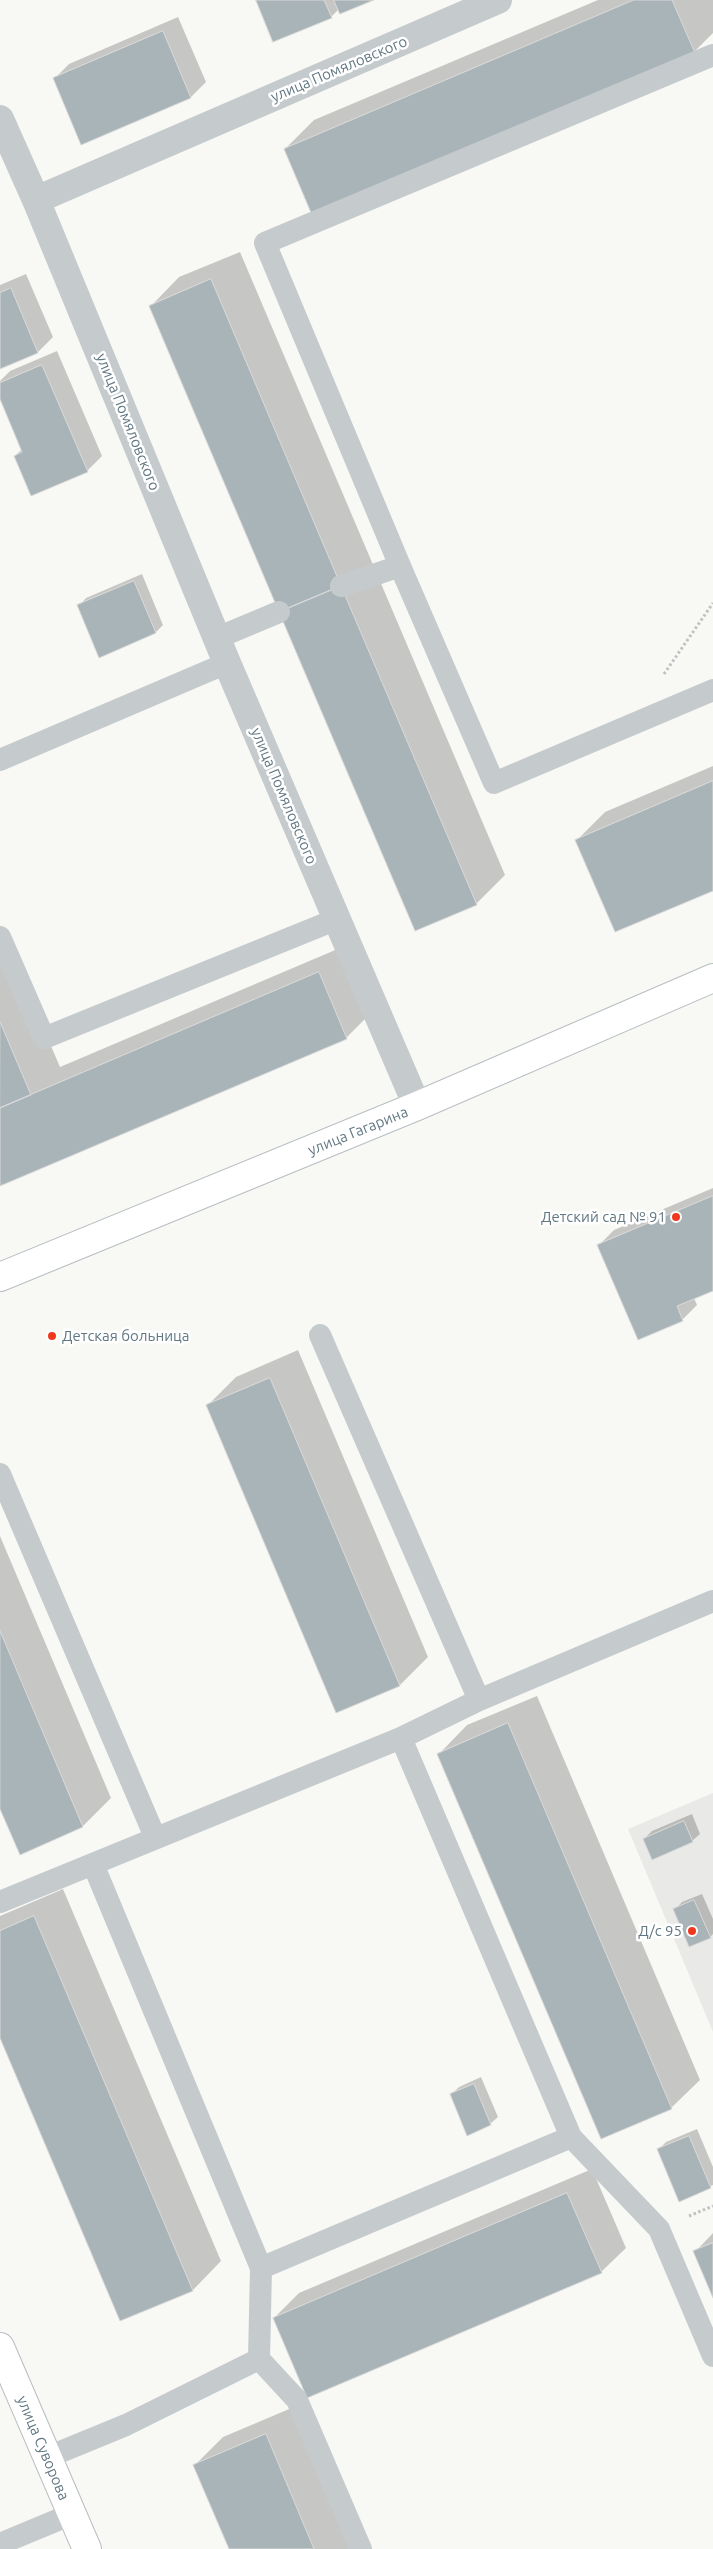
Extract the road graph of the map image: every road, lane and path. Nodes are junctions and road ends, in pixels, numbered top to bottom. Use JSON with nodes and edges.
{"nodes":[{"id":1,"x":498,"y":0,"type":"edge"},
{"id":2,"x":713,"y":55,"type":"edge"},
{"id":3,"x":0,"y":119,"type":"edge"},
{"id":4,"x":36,"y":200,"type":"junction"},
{"id":5,"x":400,"y":566,"type":"junction"},
{"id":6,"x":342,"y":586,"type":"dead end"},
{"id":7,"x":713,"y":603,"type":"edge"},
{"id":8,"x":279,"y":612,"type":"dead end"},
{"id":9,"x":217,"y":638,"type":"junction"},
{"id":10,"x":227,"y":663,"type":"junction"},
{"id":11,"x":662,"y":676,"type":"dead end"},
{"id":12,"x":713,"y":690,"type":"edge"},
{"id":13,"x":0,"y":760,"type":"edge"},
{"id":14,"x":337,"y":919,"type":"junction"},
{"id":15,"x":0,"y":937,"type":"edge"},
{"id":16,"x":713,"y":978,"type":"edge"},
{"id":17,"x":418,"y":1106,"type":"junction"},
{"id":18,"x":0,"y":1257,"type":"edge"},
{"id":19,"x":32,"y":1264,"type":"junction"},
{"id":20,"x":0,"y":1277,"type":"edge"},
{"id":21,"x":320,"y":1335,"type":"dead end"},
{"id":22,"x":0,"y":1474,"type":"edge"},
{"id":23,"x":713,"y":1601,"type":"edge"},
{"id":24,"x":480,"y":1700,"type":"junction"},
{"id":25,"x":401,"y":1738,"type":"junction"},
{"id":26,"x":155,"y":1837,"type":"junction"},
{"id":27,"x":93,"y":1864,"type":"junction"},
{"id":28,"x":0,"y":1902,"type":"edge"},
{"id":29,"x":571,"y":2137,"type":"junction"},
{"id":30,"x":261,"y":2268,"type":"junction"},
{"id":31,"x":0,"y":2347,"type":"edge"},
{"id":32,"x":713,"y":2356,"type":"edge"},
{"id":33,"x":259,"y":2359,"type":"junction"},
{"id":34,"x":48,"y":2457,"type":"junction"},
{"id":35,"x":72,"y":2514,"type":"junction"},
{"id":36,"x":0,"y":2544,"type":"edge"},
{"id":37,"x":87,"y":2549,"type":"edge"},
{"id":38,"x":361,"y":2549,"type":"edge"}],
"edges":[{"from":1,"to":4,"type":"street","name":"улица Помяловского"},
{"from":2,"to":5,"type":"lane"},
{"from":3,"to":4,"type":"street"},
{"from":4,"to":9,"type":"street","name":"улица Помяловского"},
{"from":5,"to":6,"type":"lane"},
{"from":5,"to":12,"type":"lane"},
{"from":7,"to":11,"type":"path"},
{"from":8,"to":9,"type":"lane"},
{"from":9,"to":10,"type":"street","name":"улица Помяловского"},
{"from":10,"to":13,"type":"lane"},
{"from":10,"to":14,"type":"street","name":"улица Помяловского"},
{"from":14,"to":15,"type":"lane"},
{"from":14,"to":17,"type":"street","name":"улица Помяловского"},
{"from":16,"to":17,"type":"main road","name":"улица Гагарина"},
{"from":17,"to":19,"type":"main road","name":"улица Гагарина"},
{"from":18,"to":19,"type":"main road"},
{"from":19,"to":20,"type":"main road","name":"улица Гагарина"},
{"from":21,"to":24,"type":"lane"},
{"from":22,"to":26,"type":"lane"},
{"from":23,"to":24,"type":"lane"},
{"from":24,"to":25,"type":"lane"},
{"from":25,"to":26,"type":"lane"},
{"from":25,"to":29,"type":"lane"},
{"from":26,"to":27,"type":"lane"},
{"from":27,"to":28,"type":"lane"},
{"from":27,"to":30,"type":"lane"},
{"from":29,"to":30,"type":"lane"},
{"from":29,"to":32,"type":"lane"},
{"from":30,"to":33,"type":"lane"},
{"from":31,"to":34,"type":"main road","name":"улица Суворова"},
{"from":33,"to":34,"type":"lane"},
{"from":33,"to":38,"type":"lane"},
{"from":34,"to":35,"type":"main road","name":"улица Суворова"},
{"from":35,"to":36,"type":"lane"},
{"from":35,"to":37,"type":"main road","name":"улица Суворова"}]}
